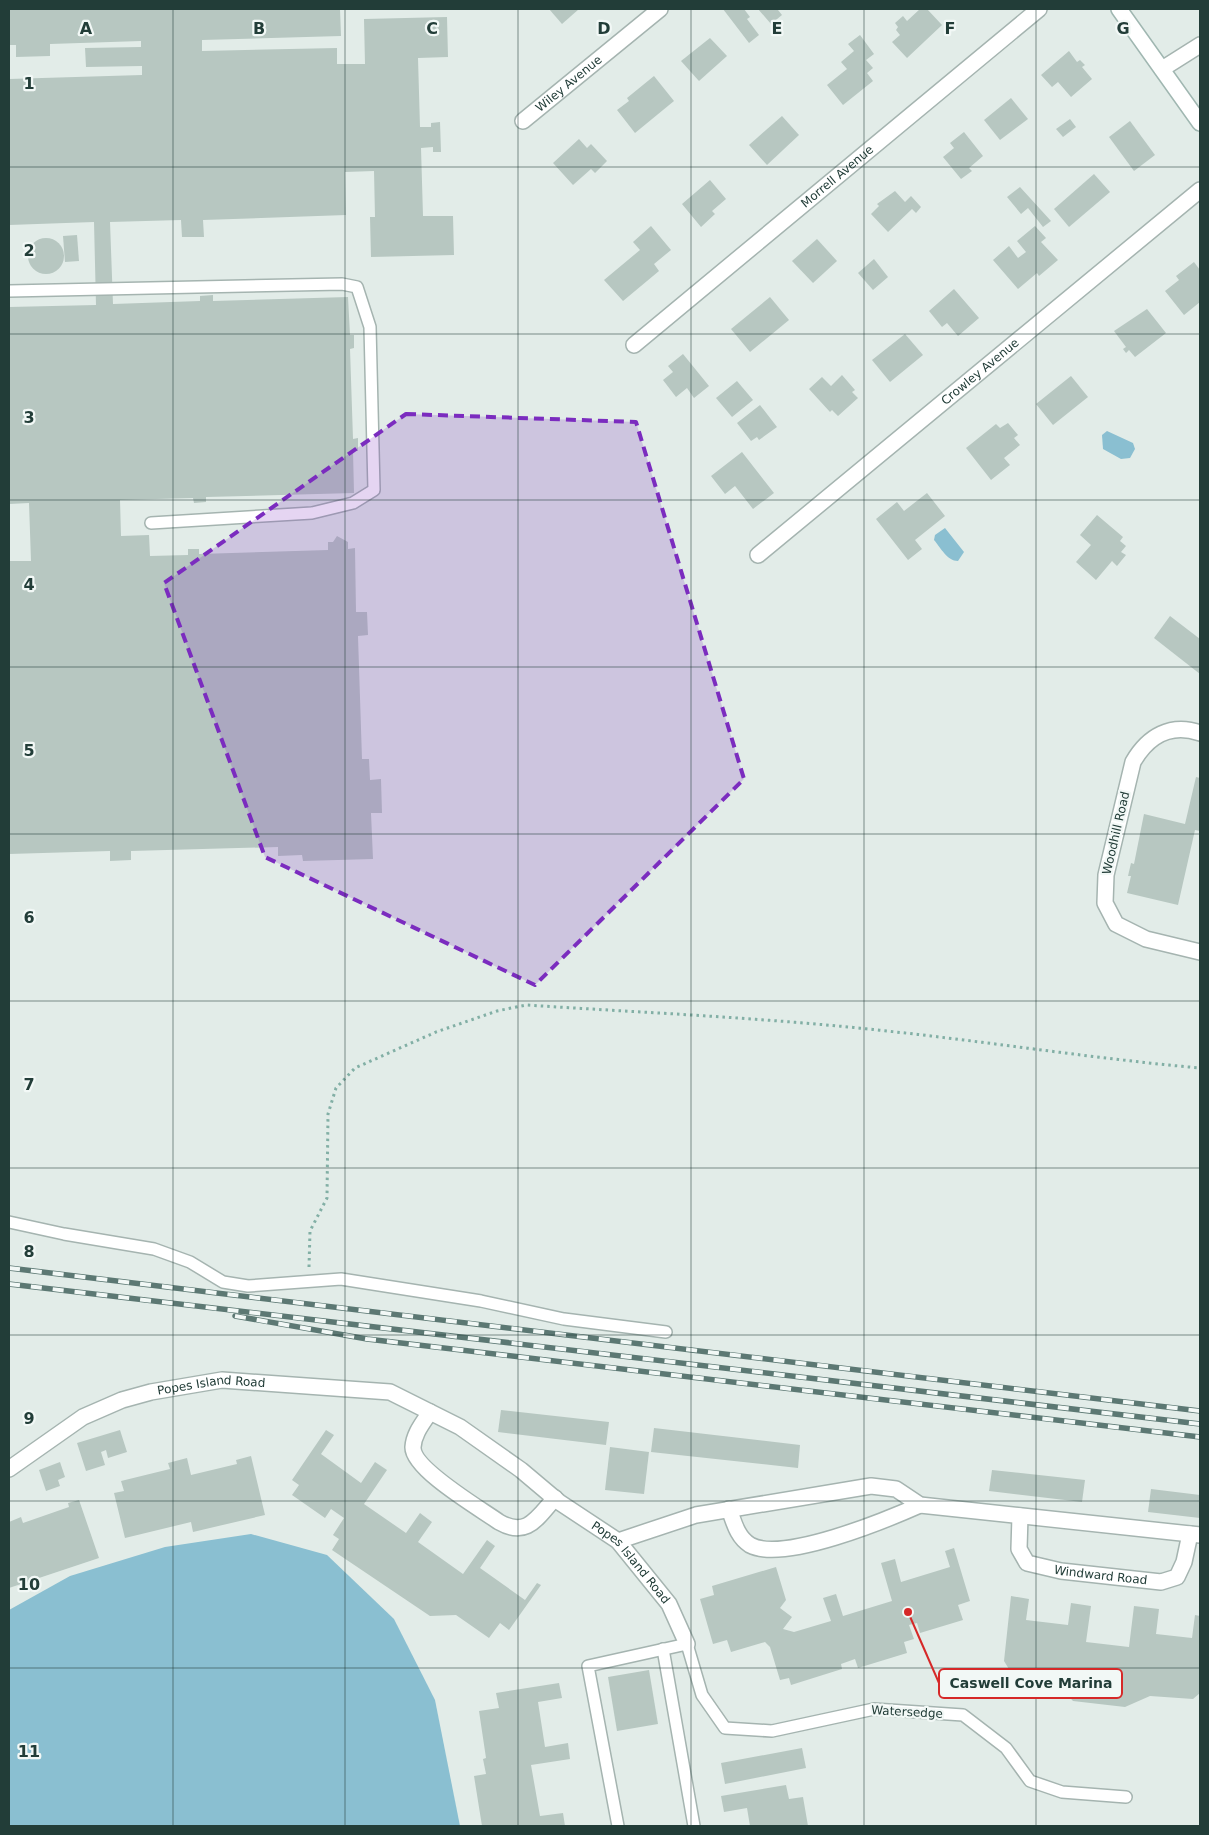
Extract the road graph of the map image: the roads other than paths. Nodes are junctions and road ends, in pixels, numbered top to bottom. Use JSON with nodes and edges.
{"nodes":[{"id":1,"x":660,"y":9,"type":"edge"},
{"id":2,"x":1039,"y":9,"type":"edge"},
{"id":3,"x":1120,"y":9,"type":"edge"},
{"id":4,"x":1200,"y":45,"type":"edge"},
{"id":5,"x":1162,"y":69,"type":"junction"},
{"id":6,"x":523,"y":122,"type":"dead end"},
{"id":7,"x":1200,"y":122,"type":"edge"},
{"id":8,"x":1200,"y":190,"type":"edge"},
{"id":9,"x":9,"y":291,"type":"edge"},
{"id":10,"x":634,"y":345,"type":"dead end"},
{"id":11,"x":151,"y":523,"type":"dead end"},
{"id":12,"x":758,"y":555,"type":"dead end"},
{"id":13,"x":1200,"y":733,"type":"edge"},
{"id":14,"x":1200,"y":952,"type":"edge"},
{"id":15,"x":9,"y":1222,"type":"edge"},
{"id":16,"x":666,"y":1332,"type":"dead end"},
{"id":17,"x":430,"y":1412,"type":"junction"},
{"id":18,"x":9,"y":1469,"type":"edge"},
{"id":19,"x":555,"y":1498,"type":"junction"},
{"id":20,"x":920,"y":1505,"type":"junction"},
{"id":21,"x":729,"y":1509,"type":"junction"},
{"id":22,"x":1020,"y":1516,"type":"junction"},
{"id":23,"x":1195,"y":1535,"type":"edge"},
{"id":24,"x":618,"y":1541,"type":"junction"},
{"id":25,"x":687,"y":1644,"type":"junction"},
{"id":26,"x":663,"y":1649,"type":"junction"},
{"id":27,"x":1126,"y":1798,"type":"dead end"},
{"id":28,"x":618,"y":1826,"type":"edge"},
{"id":29,"x":694,"y":1826,"type":"edge"}],
"edges":[{"from":1,"to":6,"type":"street","name":"Wiley Avenue"},
{"from":2,"to":10,"type":"street","name":"Morrell Avenue"},
{"from":3,"to":5,"type":"street"},
{"from":4,"to":5,"type":"street"},
{"from":5,"to":7,"type":"street"},
{"from":8,"to":12,"type":"street","name":"Crowley Avenue"},
{"from":9,"to":11,"type":"lane"},
{"from":13,"to":14,"type":"street","name":"Woodhill Road"},
{"from":15,"to":16,"type":"lane"},
{"from":17,"to":18,"type":"street","name":"Popes Island Road"},
{"from":17,"to":19,"type":"street","name":"Popes Island Road"},
{"from":17,"to":19,"type":"street"},
{"from":19,"to":24,"type":"street","name":"Popes Island Road"},
{"from":20,"to":21,"type":"street","name":"Windward Road"},
{"from":20,"to":21,"type":"street","name":"Windward Road"},
{"from":20,"to":22,"type":"street","name":"Windward Road"},
{"from":21,"to":24,"type":"street","name":"Windward Road"},
{"from":22,"to":23,"type":"street","name":"Windward Road"},
{"from":22,"to":23,"type":"street","name":"Windward Road"},
{"from":24,"to":25,"type":"street","name":"Popes Island Road"},
{"from":25,"to":26,"type":"lane"},
{"from":25,"to":27,"type":"lane","name":"Watersedge"},
{"from":26,"to":28,"type":"lane"},
{"from":26,"to":29,"type":"lane"}]}
